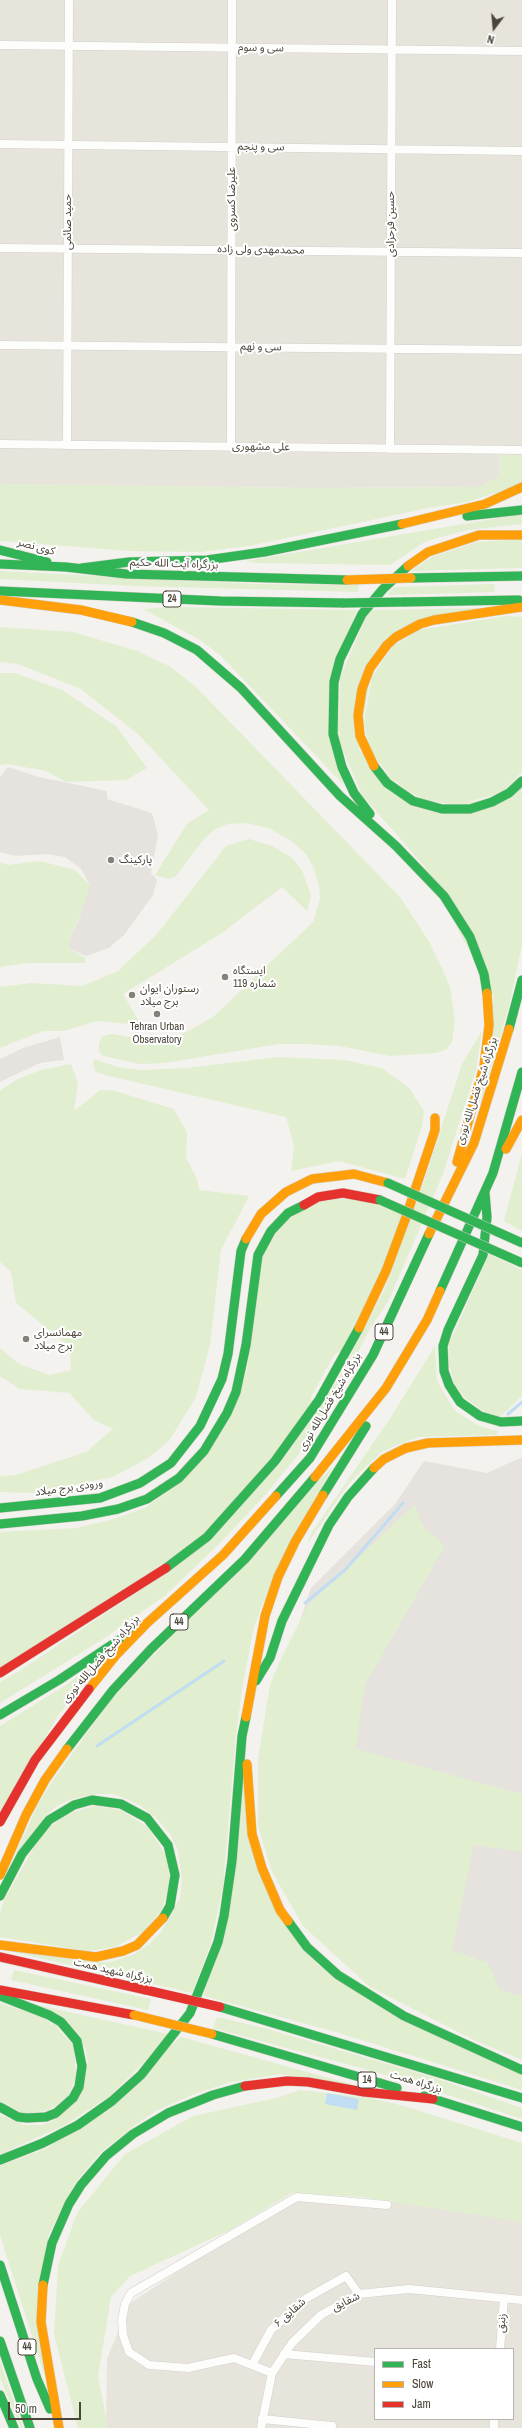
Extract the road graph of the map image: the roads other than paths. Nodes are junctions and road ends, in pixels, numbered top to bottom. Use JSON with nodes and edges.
{"nodes":[{"id":1,"x":69,"y":0,"type":"edge"},
{"id":2,"x":232,"y":0,"type":"edge"},
{"id":3,"x":392,"y":0,"type":"edge"},
{"id":4,"x":0,"y":45,"type":"edge"},
{"id":5,"x":68,"y":46,"type":"junction"},
{"id":6,"x":232,"y":48,"type":"junction"},
{"id":7,"x":392,"y":49,"type":"junction"},
{"id":8,"x":522,"y":51,"type":"edge"},
{"id":9,"x":0,"y":144,"type":"edge"},
{"id":10,"x":68,"y":145,"type":"junction"},
{"id":11,"x":232,"y":147,"type":"junction"},
{"id":12,"x":391,"y":149,"type":"junction"},
{"id":13,"x":522,"y":151,"type":"edge"},
{"id":14,"x":0,"y":248,"type":"edge"},
{"id":15,"x":68,"y":248,"type":"junction"},
{"id":16,"x":231,"y":250,"type":"junction"},
{"id":17,"x":391,"y":252,"type":"junction"},
{"id":18,"x":522,"y":253,"type":"edge"},
{"id":19,"x":0,"y":344,"type":"edge"},
{"id":20,"x":67,"y":345,"type":"junction"},
{"id":21,"x":231,"y":347,"type":"junction"},
{"id":22,"x":390,"y":348,"type":"junction"},
{"id":23,"x":522,"y":350,"type":"edge"},
{"id":24,"x":0,"y":444,"type":"edge"},
{"id":25,"x":67,"y":445,"type":"junction"},
{"id":26,"x":231,"y":446,"type":"junction"},
{"id":27,"x":390,"y":448,"type":"junction"},
{"id":28,"x":522,"y":450,"type":"edge"},
{"id":29,"x":521,"y":488,"type":"edge"},
{"id":30,"x":522,"y":510,"type":"edge"},
{"id":31,"x":417,"y":521,"type":"junction"},
{"id":32,"x":522,"y":534,"type":"edge"},
{"id":33,"x":0,"y":550,"type":"edge"},
{"id":34,"x":0,"y":564,"type":"edge"},
{"id":35,"x":66,"y":567,"type":"junction"},
{"id":36,"x":82,"y":568,"type":"junction"},
{"id":37,"x":522,"y":576,"type":"edge"},
{"id":38,"x":0,"y":591,"type":"edge"},
{"id":39,"x":0,"y":600,"type":"edge"},
{"id":40,"x":522,"y":600,"type":"edge"},
{"id":41,"x":522,"y":607,"type":"edge"},
{"id":42,"x":522,"y":781,"type":"edge"},
{"id":43,"x":396,"y":846,"type":"junction"},
{"id":44,"x":522,"y":980,"type":"edge"},
{"id":45,"x":522,"y":1072,"type":"edge"},
{"id":46,"x":435,"y":1118,"type":"dead end"},
{"id":47,"x":522,"y":1120,"type":"edge"},
{"id":48,"x":493,"y":1173,"type":"junction"},
{"id":49,"x":485,"y":1192,"type":"junction"},
{"id":50,"x":446,"y":1197,"type":"junction"},
{"id":51,"x":522,"y":1243,"type":"edge"},
{"id":52,"x":522,"y":1264,"type":"edge"},
{"id":53,"x":225,"y":1365,"type":"junction"},
{"id":54,"x":242,"y":1369,"type":"junction"},
{"id":55,"x":386,"y":1388,"type":"junction"},
{"id":56,"x":522,"y":1422,"type":"edge"},
{"id":57,"x":522,"y":1440,"type":"edge"},
{"id":58,"x":0,"y":1508,"type":"edge"},
{"id":59,"x":0,"y":1524,"type":"edge"},
{"id":60,"x":146,"y":1624,"type":"junction"},
{"id":61,"x":0,"y":1674,"type":"edge"},
{"id":62,"x":250,"y":1691,"type":"junction"},
{"id":63,"x":0,"y":1715,"type":"edge"},
{"id":64,"x":242,"y":1736,"type":"junction"},
{"id":65,"x":0,"y":1822,"type":"edge"},
{"id":66,"x":0,"y":1875,"type":"edge"},
{"id":67,"x":0,"y":1896,"type":"edge"},
{"id":68,"x":0,"y":1946,"type":"edge"},
{"id":69,"x":0,"y":1957,"type":"edge"},
{"id":70,"x":2,"y":1993,"type":"edge"},
{"id":71,"x":220,"y":2007,"type":"joint"},
{"id":72,"x":522,"y":2070,"type":"edge"},
{"id":73,"x":522,"y":2098,"type":"edge"},
{"id":74,"x":433,"y":2099,"type":"junction"},
{"id":75,"x":0,"y":2107,"type":"edge"},
{"id":76,"x":522,"y":2127,"type":"edge"},
{"id":77,"x":0,"y":2160,"type":"edge"},
{"id":78,"x":387,"y":2205,"type":"dead end"},
{"id":79,"x":0,"y":2265,"type":"edge"},
{"id":80,"x":359,"y":2294,"type":"junction"},
{"id":81,"x":504,"y":2298,"type":"junction"},
{"id":82,"x":522,"y":2300,"type":"edge"},
{"id":83,"x":0,"y":2341,"type":"edge"},
{"id":84,"x":500,"y":2348,"type":"edge"},
{"id":85,"x":284,"y":2354,"type":"junction"},
{"id":86,"x":374,"y":2362,"type":"edge"},
{"id":87,"x":252,"y":2365,"type":"junction"},
{"id":88,"x":272,"y":2373,"type":"junction"},
{"id":89,"x":0,"y":2395,"type":"edge"},
{"id":90,"x":262,"y":2419,"type":"junction"},
{"id":91,"x":289,"y":2425,"type":"edge"},
{"id":92,"x":332,"y":2426,"type":"dead end"},
{"id":93,"x":14,"y":2428,"type":"edge"},
{"id":94,"x":30,"y":2428,"type":"edge"},
{"id":95,"x":59,"y":2428,"type":"edge"},
{"id":96,"x":262,"y":2428,"type":"edge"}],
"edges":[{"from":1,"to":5,"type":"street","name":"حمید صائمی"},
{"from":2,"to":6,"type":"street","name":"علیرضا کسروی"},
{"from":3,"to":7,"type":"street","name":"حسین فرحزادی"},
{"from":4,"to":5,"type":"street","name":"سی و سوم"},
{"from":5,"to":6,"type":"street","name":"سی و سوم"},
{"from":5,"to":10,"type":"street","name":"حمید صائمی"},
{"from":6,"to":7,"type":"street","name":"سی و سوم"},
{"from":6,"to":11,"type":"street","name":"علیرضا کسروی"},
{"from":7,"to":8,"type":"street","name":"سی و سوم"},
{"from":7,"to":12,"type":"street","name":"حسین فرحزادی"},
{"from":9,"to":10,"type":"street","name":"سی و پنجم"},
{"from":10,"to":11,"type":"street","name":"سی و پنجم"},
{"from":10,"to":15,"type":"street","name":"حمید صائمی"},
{"from":11,"to":12,"type":"street","name":"سی و پنجم"},
{"from":11,"to":16,"type":"street","name":"علیرضا کسروی"},
{"from":12,"to":13,"type":"street","name":"سی و پنجم"},
{"from":12,"to":17,"type":"street","name":"حسین فرحزادی"},
{"from":14,"to":15,"type":"street","name":"محمدمهدی ولی زاده"},
{"from":15,"to":16,"type":"street","name":"محمدمهدی ولی زاده"},
{"from":15,"to":20,"type":"street","name":"حمید صائمی"},
{"from":16,"to":17,"type":"street","name":"محمدمهدی ولی زاده"},
{"from":16,"to":21,"type":"street","name":"علیرضا کسروی"},
{"from":17,"to":18,"type":"street","name":"محمدمهدی ولی زاده"},
{"from":17,"to":22,"type":"street","name":"حسین فرحزادی"},
{"from":19,"to":20,"type":"street","name":"سی و نهم"},
{"from":20,"to":21,"type":"street","name":"سی و نهم"},
{"from":20,"to":25,"type":"street","name":"حمید صائمی"},
{"from":21,"to":22,"type":"street","name":"سی و نهم"},
{"from":21,"to":26,"type":"street","name":"علیرضا کسروی"},
{"from":22,"to":23,"type":"street","name":"سی و نهم"},
{"from":22,"to":27,"type":"street","name":"حسین فرحزادی"},
{"from":24,"to":25,"type":"street","name":"علی مشهوری"},
{"from":25,"to":26,"type":"street","name":"علی مشهوری"},
{"from":26,"to":27,"type":"street","name":"علی مشهوری"},
{"from":27,"to":28,"type":"street","name":"علی مشهوری"},
{"from":29,"to":31,"type":"main road"},
{"from":30,"to":31,"type":"main road"},
{"from":31,"to":36,"type":"main road"},
{"from":32,"to":43,"type":"main road"},
{"from":33,"to":35,"type":"main road","name":"کوی نصر"},
{"from":34,"to":35,"type":"main road","name":"بزرگراه آیت الله حکیم","number":"24"},
{"from":35,"to":36,"type":"main road","name":"بزرگراه آیت الله حکیم","number":"24"},
{"from":36,"to":37,"type":"main road","name":"بزرگراه آیت الله حکیم","number":"24","bridge":true},
{"from":38,"to":40,"type":"main road","number":"24","bridge":true},
{"from":39,"to":43,"type":"main road"},
{"from":41,"to":42,"type":"main road"},
{"from":43,"to":50,"type":"main road"},
{"from":44,"to":50,"type":"main road","name":"بزرگراه شیخ فضل‌الله نوری","number":"44"},
{"from":45,"to":48,"type":"main road","number":"44"},
{"from":46,"to":61,"type":"main road"},
{"from":47,"to":48,"type":"main road"},
{"from":48,"to":49,"type":"main road","number":"44"},
{"from":49,"to":55,"type":"main road","number":"44"},
{"from":49,"to":56,"type":"main road"},
{"from":50,"to":60,"type":"main road","name":"بزرگراه شیخ فضل‌الله نوری","number":"44"},
{"from":51,"to":53,"type":"main road","name":"ورودی برج میلاد","bridge":true},
{"from":52,"to":54,"type":"main road","bridge":true},
{"from":53,"to":54,"type":"main road"},
{"from":53,"to":58,"type":"main road","name":"ورودی برج میلاد"},
{"from":54,"to":59,"type":"main road"},
{"from":55,"to":62,"type":"main road"},
{"from":55,"to":66,"type":"main road","number":"44"},
{"from":57,"to":62,"type":"main road"},
{"from":60,"to":63,"type":"main road"},
{"from":60,"to":65,"type":"main road","name":"بزرگراه شیخ فضل‌الله نوری","number":"44"},
{"from":62,"to":64,"type":"main road"},
{"from":64,"to":72,"type":"main road"},
{"from":64,"to":77,"type":"main road"},
{"from":67,"to":68,"type":"main road"},
{"from":69,"to":71,"type":"main road","name":"بزرگراه شهید همت","bridge":true},
{"from":70,"to":74,"type":"main road","name":"بزرگراه همت","number":"14","bridge":true},
{"from":70,"to":75,"type":"main road"},
{"from":71,"to":73,"type":"main road","name":"بزرگراه همت"},
{"from":74,"to":76,"type":"main road","name":"بزرگراه همت","number":"14"},
{"from":74,"to":95,"type":"main road"},
{"from":78,"to":87,"type":"street"},
{"from":79,"to":95,"type":"main road","number":"44"},
{"from":80,"to":81,"type":"street","name":"شقایق"},
{"from":80,"to":85,"type":"street","name":"شقایق"},
{"from":80,"to":87,"type":"street","name":"شقایق ۶"},
{"from":81,"to":82,"type":"street","name":"شقایق"},
{"from":81,"to":84,"type":"street","name":"زنبق"},
{"from":83,"to":94,"type":"main road","number":"44"},
{"from":85,"to":86,"type":"street"},
{"from":85,"to":88,"type":"street","name":"شقایق"},
{"from":87,"to":88,"type":"street"},
{"from":88,"to":90,"type":"street","name":"شقایق"},
{"from":89,"to":93,"type":"main road"},
{"from":90,"to":91,"type":"street"},
{"from":90,"to":96,"type":"street","name":"شقایق"},
{"from":91,"to":92,"type":"street"}]}
